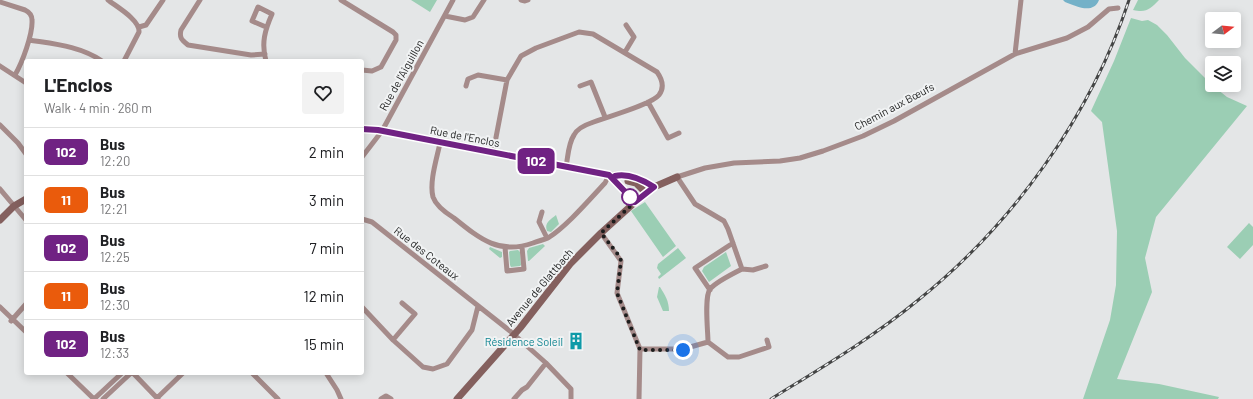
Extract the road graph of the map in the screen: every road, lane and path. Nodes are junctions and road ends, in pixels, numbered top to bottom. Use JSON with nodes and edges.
{"nodes":[{"id":1,"x":108,"y":0,"type":"edge"},
{"id":2,"x":163,"y":0,"type":"edge"},
{"id":3,"x":200,"y":0,"type":"edge"},
{"id":4,"x":341,"y":0,"type":"edge"},
{"id":5,"x":453,"y":0,"type":"edge"},
{"id":6,"x":484,"y":0,"type":"edge"},
{"id":7,"x":521,"y":0,"type":"edge"},
{"id":8,"x":528,"y":0,"type":"edge"},
{"id":9,"x":1021,"y":0,"type":"edge"},
{"id":10,"x":0,"y":2,"type":"edge"},
{"id":11,"x":1118,"y":8,"type":"dead end"},
{"id":12,"x":445,"y":16,"type":"junction"},
{"id":13,"x":626,"y":25,"type":"dead end"},
{"id":14,"x":139,"y":27,"type":"junction"},
{"id":15,"x":266,"y":27,"type":"dead end"},
{"id":16,"x":29,"y":40,"type":"junction"},
{"id":17,"x":625,"y":52,"type":"junction"},
{"id":18,"x":265,"y":54,"type":"junction"},
{"id":19,"x":1015,"y":54,"type":"junction"},
{"id":20,"x":98,"y":59,"type":"edge"},
{"id":21,"x":125,"y":59,"type":"edge"},
{"id":22,"x":266,"y":59,"type":"edge"},
{"id":23,"x":0,"y":66,"type":"edge"},
{"id":24,"x":364,"y":70,"type":"edge"},
{"id":25,"x":15,"y":75,"type":"junction"},
{"id":26,"x":507,"y":80,"type":"junction"},
{"id":27,"x":24,"y":82,"type":"edge"},
{"id":28,"x":466,"y":86,"type":"dead end"},
{"id":29,"x":580,"y":86,"type":"dead end"},
{"id":30,"x":648,"y":102,"type":"junction"},
{"id":31,"x":605,"y":118,"type":"junction"},
{"id":32,"x":0,"y":126,"type":"edge"},
{"id":33,"x":364,"y":129,"type":"edge"},
{"id":34,"x":382,"y":131,"type":"junction"},
{"id":35,"x":679,"y":133,"type":"dead end"},
{"id":36,"x":440,"y":143,"type":"junction"},
{"id":37,"x":24,"y":151,"type":"edge"},
{"id":38,"x":494,"y":153,"type":"junction"},
{"id":39,"x":364,"y":154,"type":"edge"},
{"id":40,"x":566,"y":167,"type":"junction"},
{"id":41,"x":612,"y":176,"type":"junction"},
{"id":42,"x":677,"y":178,"type":"junction"},
{"id":43,"x":654,"y":187,"type":"junction"},
{"id":44,"x":0,"y":189,"type":"edge"},
{"id":45,"x":645,"y":193,"type":"junction"},
{"id":46,"x":24,"y":199,"type":"edge"},
{"id":47,"x":14,"y":206,"type":"junction"},
{"id":48,"x":542,"y":212,"type":"dead end"},
{"id":49,"x":24,"y":218,"type":"edge"},
{"id":50,"x":0,"y":220,"type":"edge"},
{"id":51,"x":364,"y":220,"type":"edge"},
{"id":52,"x":601,"y":233,"type":"junction"},
{"id":53,"x":547,"y":238,"type":"junction"},
{"id":54,"x":733,"y":243,"type":"junction"},
{"id":55,"x":504,"y":247,"type":"junction"},
{"id":56,"x":522,"y":247,"type":"junction"},
{"id":57,"x":766,"y":266,"type":"dead end"},
{"id":58,"x":742,"y":269,"type":"junction"},
{"id":59,"x":710,"y":290,"type":"junction"},
{"id":60,"x":402,"y":303,"type":"dead end"},
{"id":61,"x":24,"y":306,"type":"edge"},
{"id":62,"x":478,"y":306,"type":"junction"},
{"id":63,"x":0,"y":307,"type":"edge"},
{"id":64,"x":364,"y":309,"type":"edge"},
{"id":65,"x":12,"y":320,"type":"junction"},
{"id":66,"x":24,"y":330,"type":"edge"},
{"id":67,"x":514,"y":334,"type":"junction"},
{"id":68,"x":393,"y":340,"type":"junction"},
{"id":69,"x":767,"y":340,"type":"dead end"},
{"id":70,"x":708,"y":342,"type":"junction"},
{"id":71,"x":640,"y":350,"type":"junction"},
{"id":72,"x":546,"y":362,"type":"junction"},
{"id":73,"x":69,"y":375,"type":"edge"},
{"id":74,"x":120,"y":375,"type":"edge"},
{"id":75,"x":132,"y":375,"type":"edge"},
{"id":76,"x":134,"y":375,"type":"edge"},
{"id":77,"x":181,"y":375,"type":"edge"},
{"id":78,"x":254,"y":375,"type":"edge"},
{"id":79,"x":327,"y":375,"type":"edge"},
{"id":80,"x":92,"y":398,"type":"edge"},
{"id":81,"x":103,"y":399,"type":"edge"},
{"id":82,"x":158,"y":399,"type":"edge"},
{"id":83,"x":278,"y":399,"type":"edge"},
{"id":84,"x":341,"y":399,"type":"edge"},
{"id":85,"x":381,"y":399,"type":"edge"},
{"id":86,"x":391,"y":399,"type":"edge"},
{"id":87,"x":457,"y":399,"type":"edge"},
{"id":88,"x":514,"y":399,"type":"edge"},
{"id":89,"x":571,"y":399,"type":"edge"},
{"id":90,"x":639,"y":399,"type":"edge"}],
"edges":[{"from":1,"to":14,"type":"street"},
{"from":2,"to":14,"type":"street"},
{"from":3,"to":18,"type":"street"},
{"from":4,"to":24,"type":"street"},
{"from":5,"to":12,"type":"street","name":"Rue de l'Aiguillon"},
{"from":6,"to":12,"type":"street"},
{"from":7,"to":8,"type":"street"},
{"from":9,"to":19,"type":"street"},
{"from":10,"to":16,"type":"street"},
{"from":11,"to":19,"type":"street","name":"Chemin aux Bœufs"},
{"from":12,"to":34,"type":"street","name":"Rue de l'Aiguillon"},
{"from":13,"to":17,"type":"street"},
{"from":14,"to":21,"type":"street"},
{"from":15,"to":18,"type":"street"},
{"from":16,"to":20,"type":"street"},
{"from":16,"to":25,"type":"street"},
{"from":17,"to":26,"type":"street"},
{"from":17,"to":30,"type":"street"},
{"from":18,"to":22,"type":"street"},
{"from":19,"to":42,"type":"street","name":"Chemin aux Bœufs"},
{"from":23,"to":25,"type":"street"},
{"from":25,"to":27,"type":"street"},
{"from":26,"to":28,"type":"street"},
{"from":26,"to":38,"type":"street"},
{"from":29,"to":31,"type":"street"},
{"from":30,"to":31,"type":"street"},
{"from":30,"to":35,"type":"street"},
{"from":31,"to":40,"type":"street"},
{"from":32,"to":37,"type":"street"},
{"from":33,"to":34,"type":"street","name":"Rue de l'Enclos"},
{"from":34,"to":36,"type":"street","name":"Rue de l'Enclos"},
{"from":34,"to":39,"type":"street","name":"Rue de l'Aiguillon"},
{"from":36,"to":38,"type":"street","name":"Rue de l'Enclos"},
{"from":36,"to":55,"type":"street"},
{"from":38,"to":40,"type":"street","name":"Rue de l'Enclos"},
{"from":40,"to":41,"type":"street","name":"Rue de l'Enclos"},
{"from":41,"to":43,"type":"street","name":"Rue de l'Enclos"},
{"from":41,"to":45,"type":"street","name":"Rue de l'Enclos"},
{"from":41,"to":53,"type":"street"},
{"from":42,"to":43,"type":"street","name":"Chemin aux Bœufs"},
{"from":42,"to":54,"type":"street"},
{"from":43,"to":45,"type":"street","name":"Chemin aux Bœufs"},
{"from":44,"to":47,"type":"street"},
{"from":45,"to":52,"type":"street","name":"Avenue de Glattbach"},
{"from":46,"to":47,"type":"street"},
{"from":47,"to":49,"type":"street"},
{"from":47,"to":50,"type":"street"},
{"from":48,"to":53,"type":"street"},
{"from":51,"to":62,"type":"street","name":"Rue des Coteaux"},
{"from":52,"to":67,"type":"street","name":"Avenue de Glattbach"},
{"from":52,"to":71,"type":"street"},
{"from":53,"to":56,"type":"street"},
{"from":54,"to":58,"type":"street"},
{"from":54,"to":59,"type":"street"},
{"from":55,"to":56,"type":"street"},
{"from":55,"to":56,"type":"street"},
{"from":57,"to":58,"type":"street"},
{"from":58,"to":59,"type":"street"},
{"from":59,"to":70,"type":"street"},
{"from":60,"to":68,"type":"street"},
{"from":61,"to":65,"type":"street"},
{"from":62,"to":67,"type":"street","name":"Rue des Coteaux"},
{"from":62,"to":68,"type":"street"},
{"from":63,"to":65,"type":"street"},
{"from":64,"to":68,"type":"street"},
{"from":65,"to":66,"type":"street"},
{"from":67,"to":72,"type":"street","name":"Rue des Coteaux"},
{"from":67,"to":87,"type":"street","name":"Avenue de Glattbach"},
{"from":69,"to":70,"type":"street"},
{"from":70,"to":71,"type":"street"},
{"from":71,"to":90,"type":"street"},
{"from":72,"to":88,"type":"street"},
{"from":72,"to":89,"type":"street","name":"Rue des Coteaux"},
{"from":73,"to":80,"type":"street"},
{"from":74,"to":80,"type":"street"},
{"from":75,"to":81,"type":"street"},
{"from":76,"to":82,"type":"street"},
{"from":77,"to":82,"type":"street"},
{"from":78,"to":83,"type":"street"},
{"from":79,"to":84,"type":"street"},
{"from":85,"to":86,"type":"street"}]}
